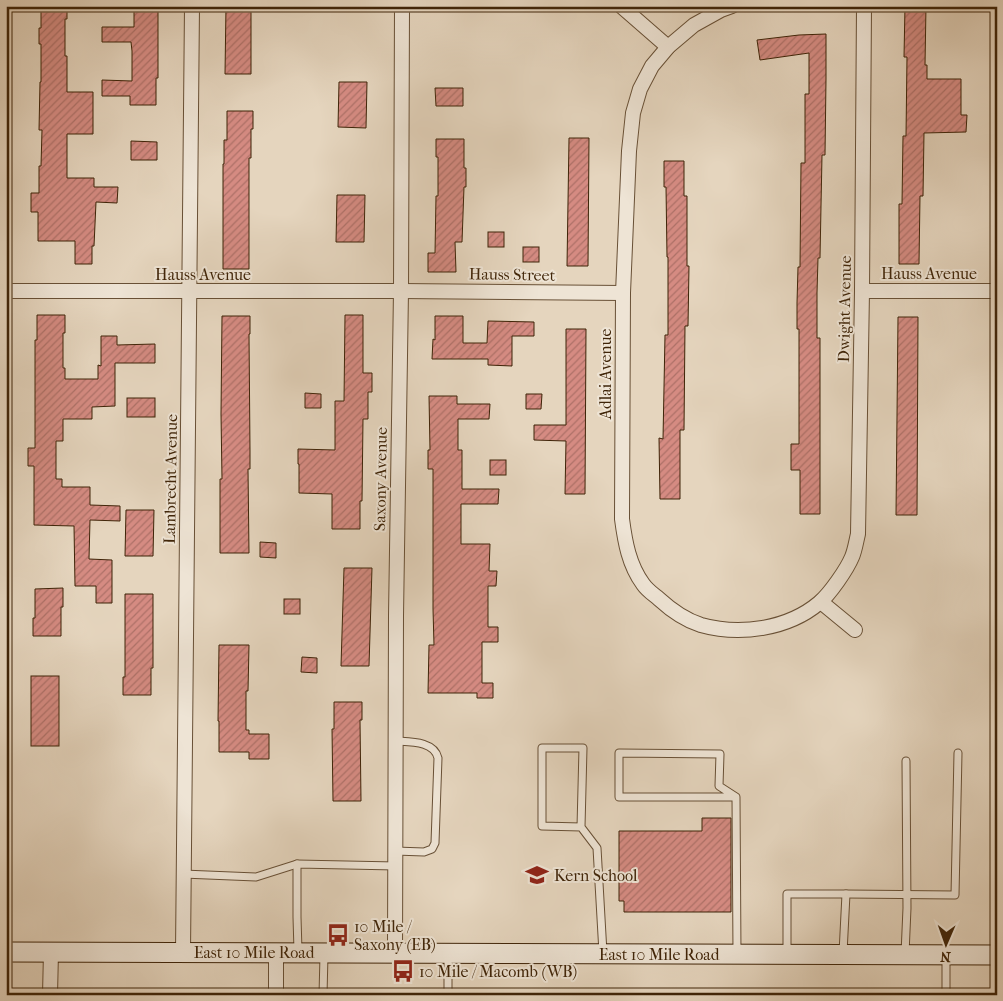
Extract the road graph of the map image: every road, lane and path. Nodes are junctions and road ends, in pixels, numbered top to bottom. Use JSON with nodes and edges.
{"nodes":[{"id":1,"x":192,"y":6,"type":"edge"},
{"id":2,"x":402,"y":6,"type":"edge"},
{"id":3,"x":621,"y":6,"type":"edge"},
{"id":4,"x":732,"y":6,"type":"edge"},
{"id":5,"x":864,"y":6,"type":"edge"},
{"id":6,"x":668,"y":47,"type":"junction"},
{"id":7,"x":401,"y":290,"type":"junction"},
{"id":8,"x":6,"y":291,"type":"edge"},
{"id":9,"x":862,"y":291,"type":"junction"},
{"id":10,"x":997,"y":291,"type":"edge"},
{"id":11,"x":189,"y":292,"type":"junction"},
{"id":12,"x":623,"y":293,"type":"junction"},
{"id":13,"x":821,"y":602,"type":"junction"},
{"id":14,"x":855,"y":630,"type":"dead end"},
{"id":15,"x":396,"y":741,"type":"junction"},
{"id":16,"x":958,"y":753,"type":"dead end"},
{"id":17,"x":906,"y":761,"type":"dead end"},
{"id":18,"x":736,"y":797,"type":"junction"},
{"id":19,"x":581,"y":827,"type":"junction"},
{"id":20,"x":396,"y":858,"type":"junction"},
{"id":21,"x":297,"y":864,"type":"junction"},
{"id":22,"x":183,"y":874,"type":"junction"},
{"id":23,"x":846,"y":894,"type":"junction"},
{"id":24,"x":906,"y":895,"type":"junction"},
{"id":25,"x":6,"y":952,"type":"edge"},
{"id":26,"x":51,"y":952,"type":"junction"},
{"id":27,"x":182,"y":952,"type":"junction"},
{"id":28,"x":276,"y":952,"type":"junction"},
{"id":29,"x":298,"y":952,"type":"junction"},
{"id":30,"x":324,"y":952,"type":"junction"},
{"id":31,"x":395,"y":953,"type":"junction"},
{"id":32,"x":448,"y":953,"type":"junction"},
{"id":33,"x":603,"y":953,"type":"junction"},
{"id":34,"x":737,"y":954,"type":"junction"},
{"id":35,"x":787,"y":954,"type":"junction"},
{"id":36,"x":843,"y":954,"type":"junction"},
{"id":37,"x":905,"y":954,"type":"junction"},
{"id":38,"x":946,"y":955,"type":"junction"},
{"id":39,"x":997,"y":955,"type":"edge"},
{"id":40,"x":50,"y":995,"type":"edge"},
{"id":41,"x":276,"y":995,"type":"edge"},
{"id":42,"x":323,"y":995,"type":"edge"},
{"id":43,"x":450,"y":995,"type":"edge"},
{"id":44,"x":946,"y":995,"type":"edge"}],
"edges":[{"from":1,"to":11,"type":"street","name":"Lambrecht Avenue"},
{"from":2,"to":7,"type":"street","name":"Saxony Avenue"},
{"from":3,"to":6,"type":"street"},
{"from":4,"to":6,"type":"street","name":"Adlai Avenue"},
{"from":5,"to":9,"type":"street","name":"Dwight Avenue"},
{"from":6,"to":12,"type":"street","name":"Adlai Avenue"},
{"from":7,"to":11,"type":"street","name":"Hauss Avenue"},
{"from":7,"to":12,"type":"street","name":"Hauss Street"},
{"from":7,"to":15,"type":"street","name":"Saxony Avenue"},
{"from":8,"to":11,"type":"street","name":"Hauss Avenue"},
{"from":9,"to":10,"type":"street","name":"Hauss Avenue"},
{"from":9,"to":13,"type":"street","name":"Dwight Avenue"},
{"from":11,"to":22,"type":"street","name":"Lambrecht Avenue"},
{"from":12,"to":13,"type":"street","name":"Adlai Avenue"},
{"from":13,"to":14,"type":"street"},
{"from":15,"to":20,"type":"street","name":"Saxony Avenue"},
{"from":15,"to":20,"type":"lane"},
{"from":16,"to":24,"type":"lane"},
{"from":17,"to":24,"type":"lane"},
{"from":18,"to":18,"type":"lane"},
{"from":18,"to":34,"type":"lane"},
{"from":19,"to":19,"type":"lane"},
{"from":19,"to":33,"type":"lane"},
{"from":20,"to":21,"type":"lane"},
{"from":20,"to":31,"type":"street","name":"Saxony Avenue"},
{"from":21,"to":22,"type":"lane"},
{"from":21,"to":29,"type":"lane"},
{"from":22,"to":27,"type":"street","name":"Lambrecht Avenue"},
{"from":23,"to":24,"type":"lane"},
{"from":23,"to":35,"type":"lane"},
{"from":23,"to":36,"type":"lane"},
{"from":24,"to":37,"type":"lane"},
{"from":25,"to":26,"type":"main road","name":"East 10 Mile Road"},
{"from":26,"to":27,"type":"main road","name":"East 10 Mile Road"},
{"from":26,"to":40,"type":"street"},
{"from":27,"to":28,"type":"main road","name":"East 10 Mile Road"},
{"from":28,"to":29,"type":"main road","name":"East 10 Mile Road"},
{"from":28,"to":41,"type":"street"},
{"from":29,"to":30,"type":"main road","name":"East 10 Mile Road"},
{"from":30,"to":31,"type":"main road","name":"East 10 Mile Road"},
{"from":30,"to":42,"type":"lane"},
{"from":31,"to":32,"type":"main road","name":"East 10 Mile Road"},
{"from":32,"to":33,"type":"main road","name":"East 10 Mile Road"},
{"from":32,"to":43,"type":"lane"},
{"from":33,"to":34,"type":"main road","name":"East 10 Mile Road"},
{"from":34,"to":35,"type":"main road","name":"East 10 Mile Road"},
{"from":35,"to":36,"type":"main road","name":"East 10 Mile Road"},
{"from":36,"to":37,"type":"main road","name":"East 10 Mile Road"},
{"from":37,"to":38,"type":"main road","name":"East 10 Mile Road"},
{"from":38,"to":39,"type":"main road","name":"East 10 Mile Road"},
{"from":38,"to":44,"type":"lane"}]}
